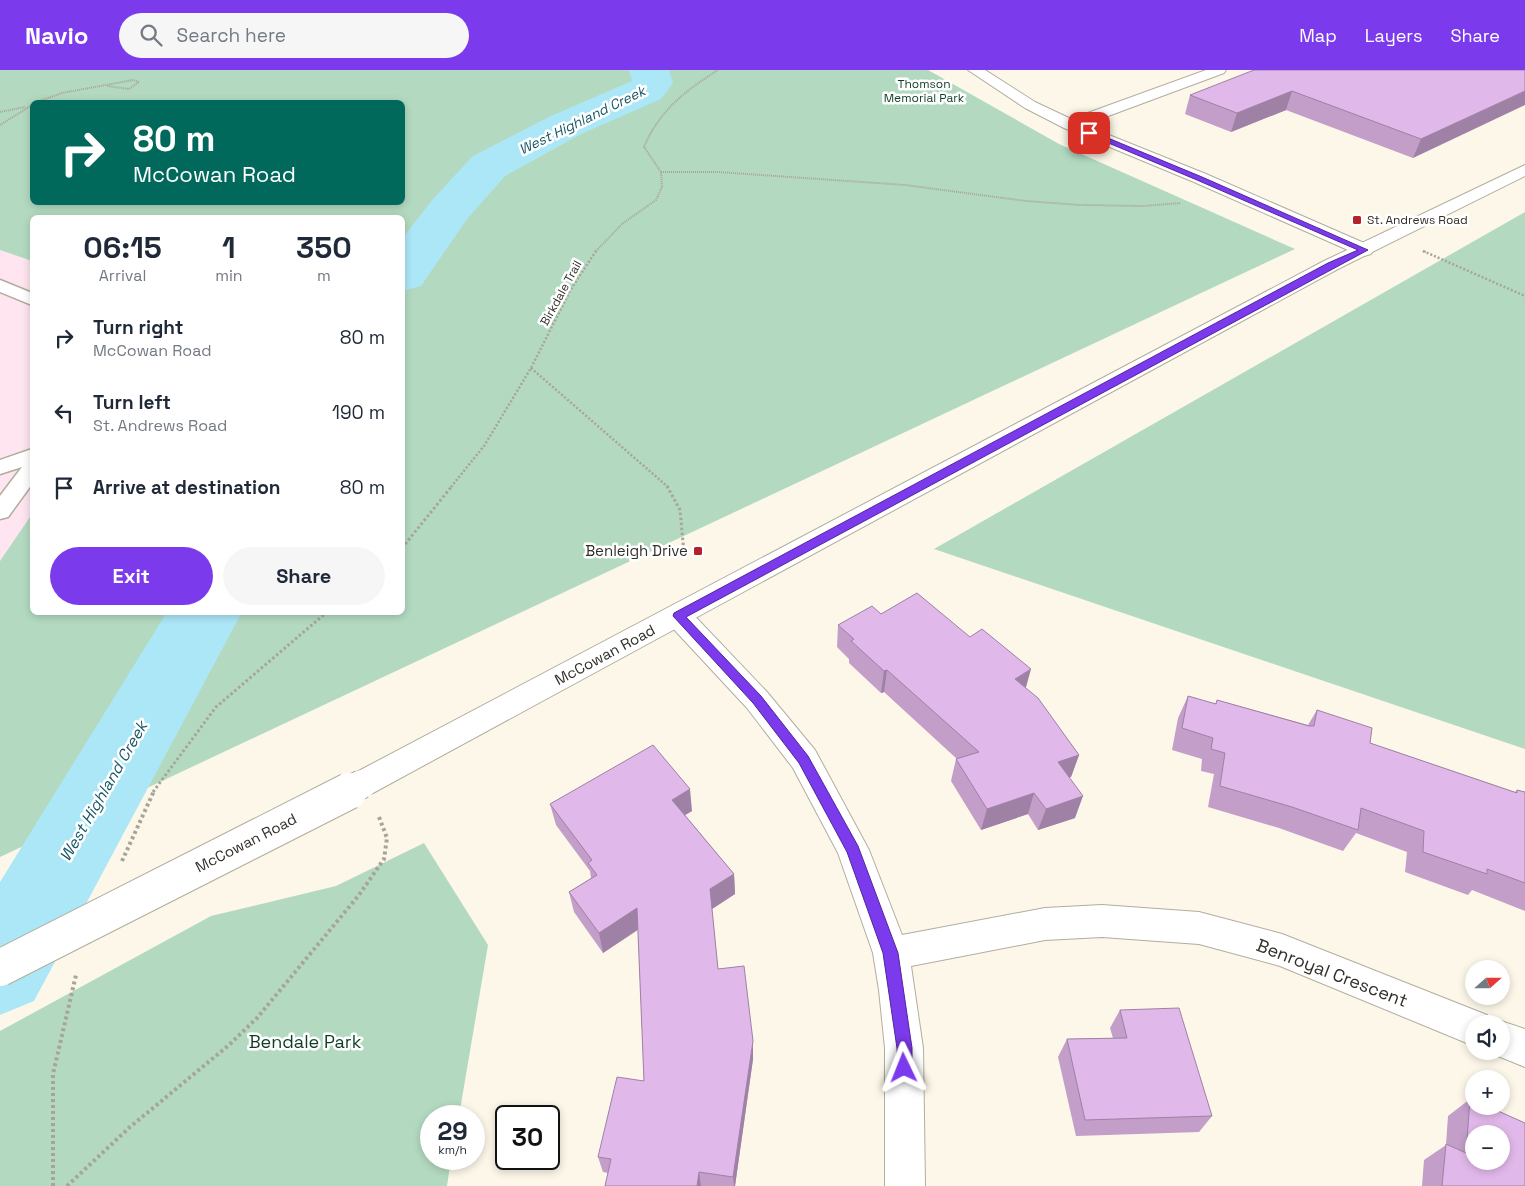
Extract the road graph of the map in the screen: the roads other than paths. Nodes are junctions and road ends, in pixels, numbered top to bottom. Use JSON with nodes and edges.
{"nodes":[{"id":1,"x":975,"y":70,"type":"edge"},
{"id":2,"x":1218,"y":70,"type":"edge"},
{"id":3,"x":1070,"y":125,"type":"junction"},
{"id":4,"x":1525,"y":170,"type":"edge"},
{"id":5,"x":1364,"y":250,"type":"junction"},
{"id":6,"x":0,"y":285,"type":"edge"},
{"id":7,"x":30,"y":299,"type":"edge"},
{"id":8,"x":30,"y":457,"type":"edge"},
{"id":9,"x":0,"y":467,"type":"edge"},
{"id":10,"x":30,"y":472,"type":"edge"},
{"id":11,"x":0,"y":512,"type":"edge"},
{"id":12,"x":678,"y":616,"type":"junction"},
{"id":13,"x":891,"y":953,"type":"junction"},
{"id":14,"x":0,"y":968,"type":"edge"},
{"id":15,"x":1465,"y":1024,"type":"edge"},
{"id":16,"x":1510,"y":1042,"type":"edge"},
{"id":17,"x":1525,"y":1048,"type":"edge"},
{"id":18,"x":905,"y":1186,"type":"edge"}],
"edges":[{"from":1,"to":3,"type":"street"},
{"from":2,"to":3,"type":"street"},
{"from":3,"to":5,"type":"street"},
{"from":4,"to":5,"type":"street","name":"McCowan Road"},
{"from":5,"to":12,"type":"street","name":"McCowan Road"},
{"from":6,"to":7,"type":"lane"},
{"from":8,"to":9,"type":"lane"},
{"from":10,"to":11,"type":"lane"},
{"from":12,"to":13,"type":"street"},
{"from":12,"to":14,"type":"street","name":"McCowan Road","bridge":true},
{"from":13,"to":15,"type":"street","name":"Benroyal Crescent"},
{"from":13,"to":18,"type":"street"},
{"from":16,"to":17,"type":"street"}]}
